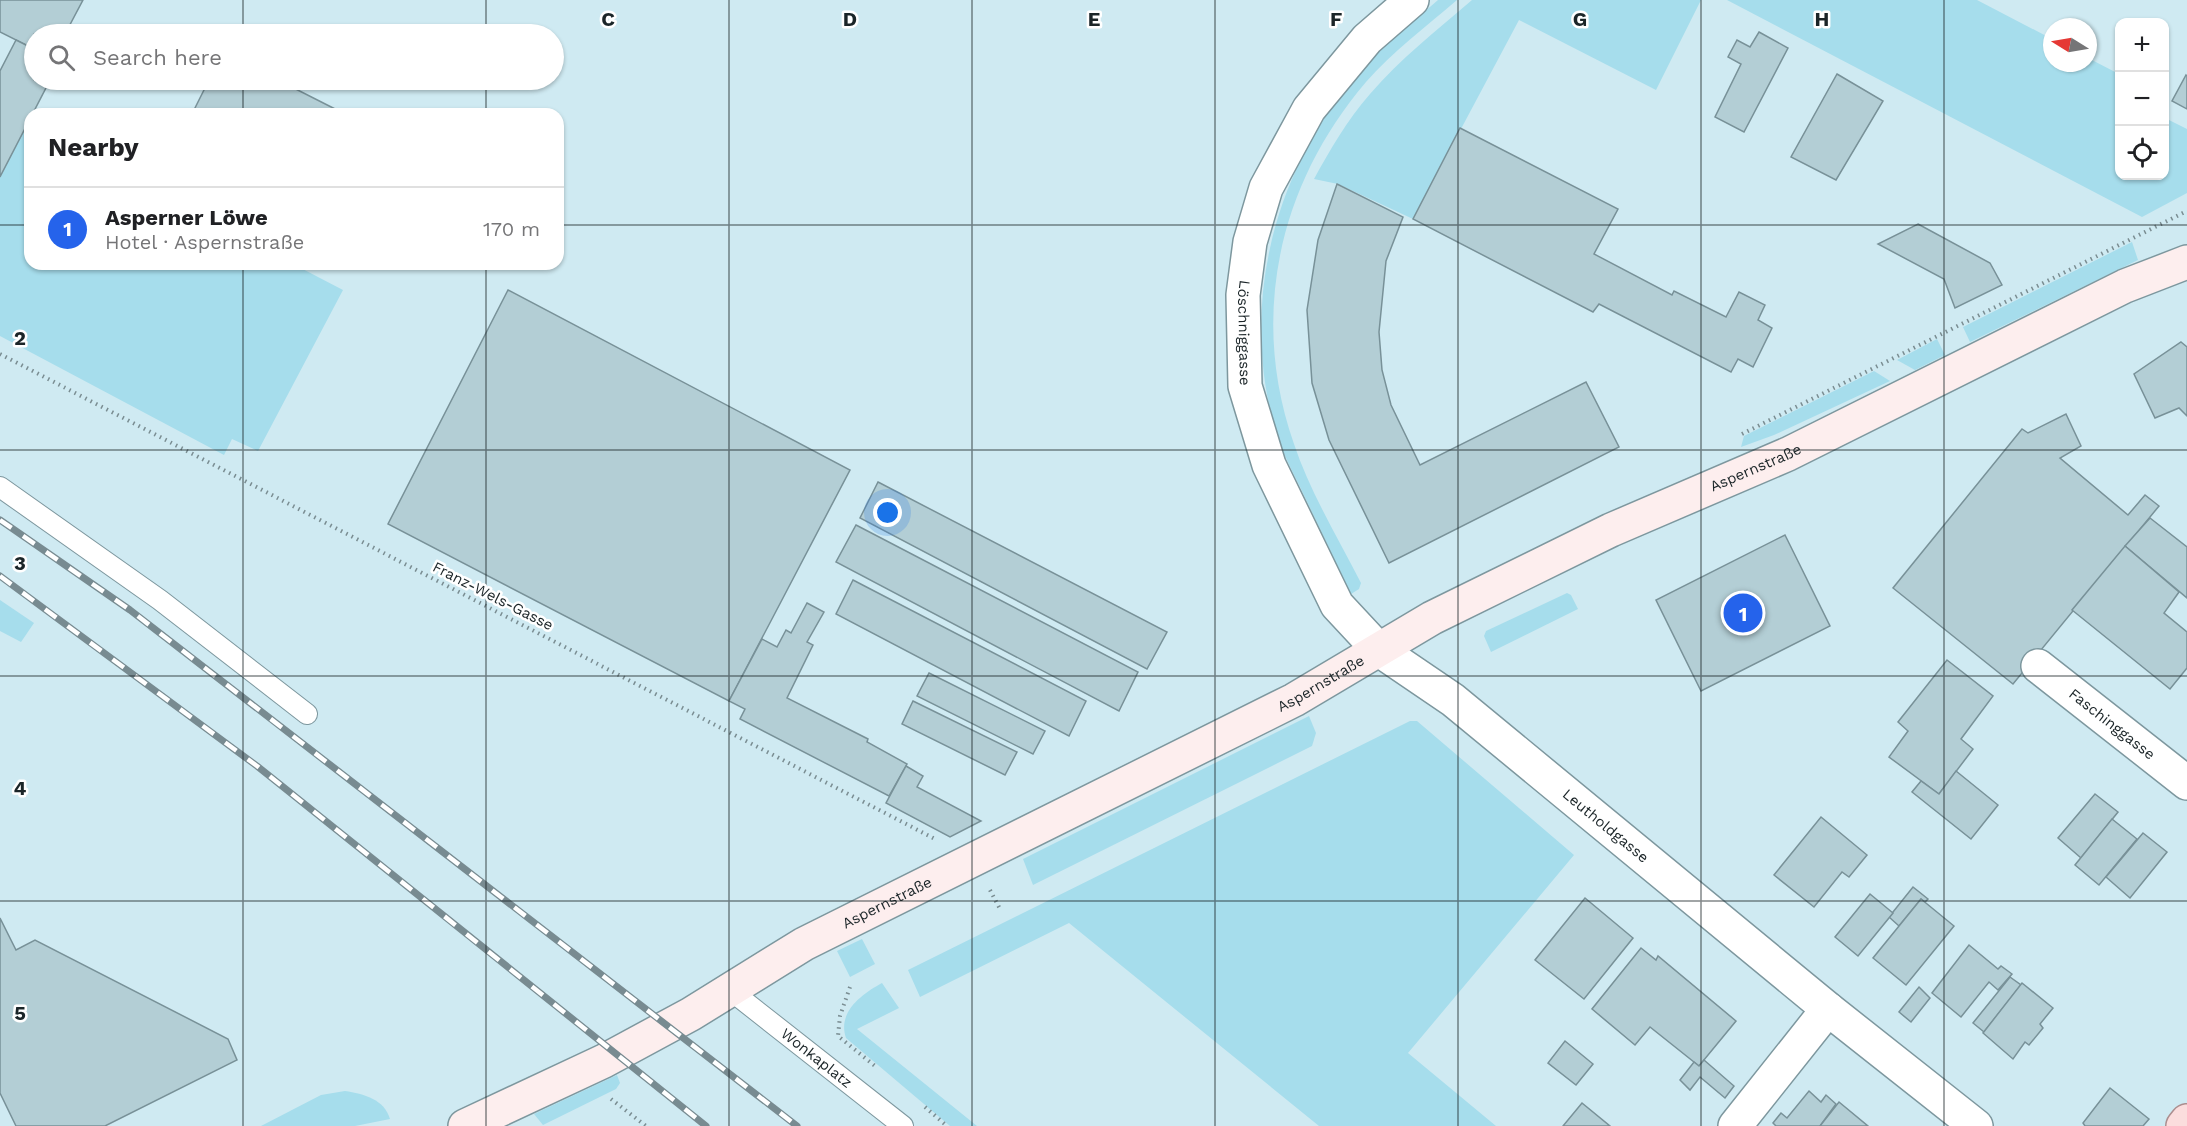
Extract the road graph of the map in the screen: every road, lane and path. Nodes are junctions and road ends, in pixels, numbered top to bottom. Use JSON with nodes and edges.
{"nodes":[{"id":1,"x":1412,"y":0,"type":"edge"},
{"id":2,"x":2187,"y":212,"type":"edge"},
{"id":3,"x":2184,"y":267,"type":"edge"},
{"id":4,"x":0,"y":354,"type":"edge"},
{"id":5,"x":1737,"y":436,"type":"dead end"},
{"id":6,"x":0,"y":487,"type":"edge"},
{"id":7,"x":1378,"y":649,"type":"junction"},
{"id":8,"x":2038,"y":666,"type":"dead end"},
{"id":9,"x":307,"y":714,"type":"dead end"},
{"id":10,"x":2187,"y":783,"type":"edge"},
{"id":11,"x":975,"y":859,"type":"junction"},
{"id":12,"x":850,"y":987,"type":"dead end"},
{"id":13,"x":730,"y":990,"type":"junction"},
{"id":14,"x":1828,"y":1009,"type":"junction"},
{"id":15,"x":881,"y":1071,"type":"dead end"},
{"id":16,"x":611,"y":1099,"type":"dead end"},
{"id":17,"x":924,"y":1106,"type":"dead end"},
{"id":18,"x":2187,"y":1121,"type":"edge"},
{"id":19,"x":465,"y":1126,"type":"edge"},
{"id":20,"x":645,"y":1126,"type":"edge"},
{"id":21,"x":903,"y":1126,"type":"edge"},
{"id":22,"x":947,"y":1126,"type":"edge"},
{"id":23,"x":1735,"y":1126,"type":"edge"},
{"id":24,"x":1976,"y":1126,"type":"edge"},
{"id":25,"x":2183,"y":1126,"type":"edge"}],
"edges":[{"from":1,"to":7,"type":"street","name":"Löschniggasse"},
{"from":2,"to":5,"type":"path"},
{"from":3,"to":7,"type":"street","name":"Aspernstraße"},
{"from":4,"to":11,"type":"path","name":"Franz-Wels-Gasse"},
{"from":6,"to":9,"type":"lane"},
{"from":7,"to":11,"type":"street","name":"Aspernstraße"},
{"from":7,"to":14,"type":"street","name":"Leutholdgasse"},
{"from":8,"to":10,"type":"street","name":"Faschinggasse"},
{"from":11,"to":13,"type":"street","name":"Aspernstraße"},
{"from":12,"to":15,"type":"path"},
{"from":13,"to":19,"type":"street","name":"Aspernstraße"},
{"from":13,"to":21,"type":"lane","name":"Wonkaplatz"},
{"from":14,"to":23,"type":"street"},
{"from":14,"to":24,"type":"street","name":"Leutholdgasse"},
{"from":16,"to":20,"type":"path"},
{"from":17,"to":22,"type":"path"},
{"from":18,"to":25,"type":"main road"}]}
